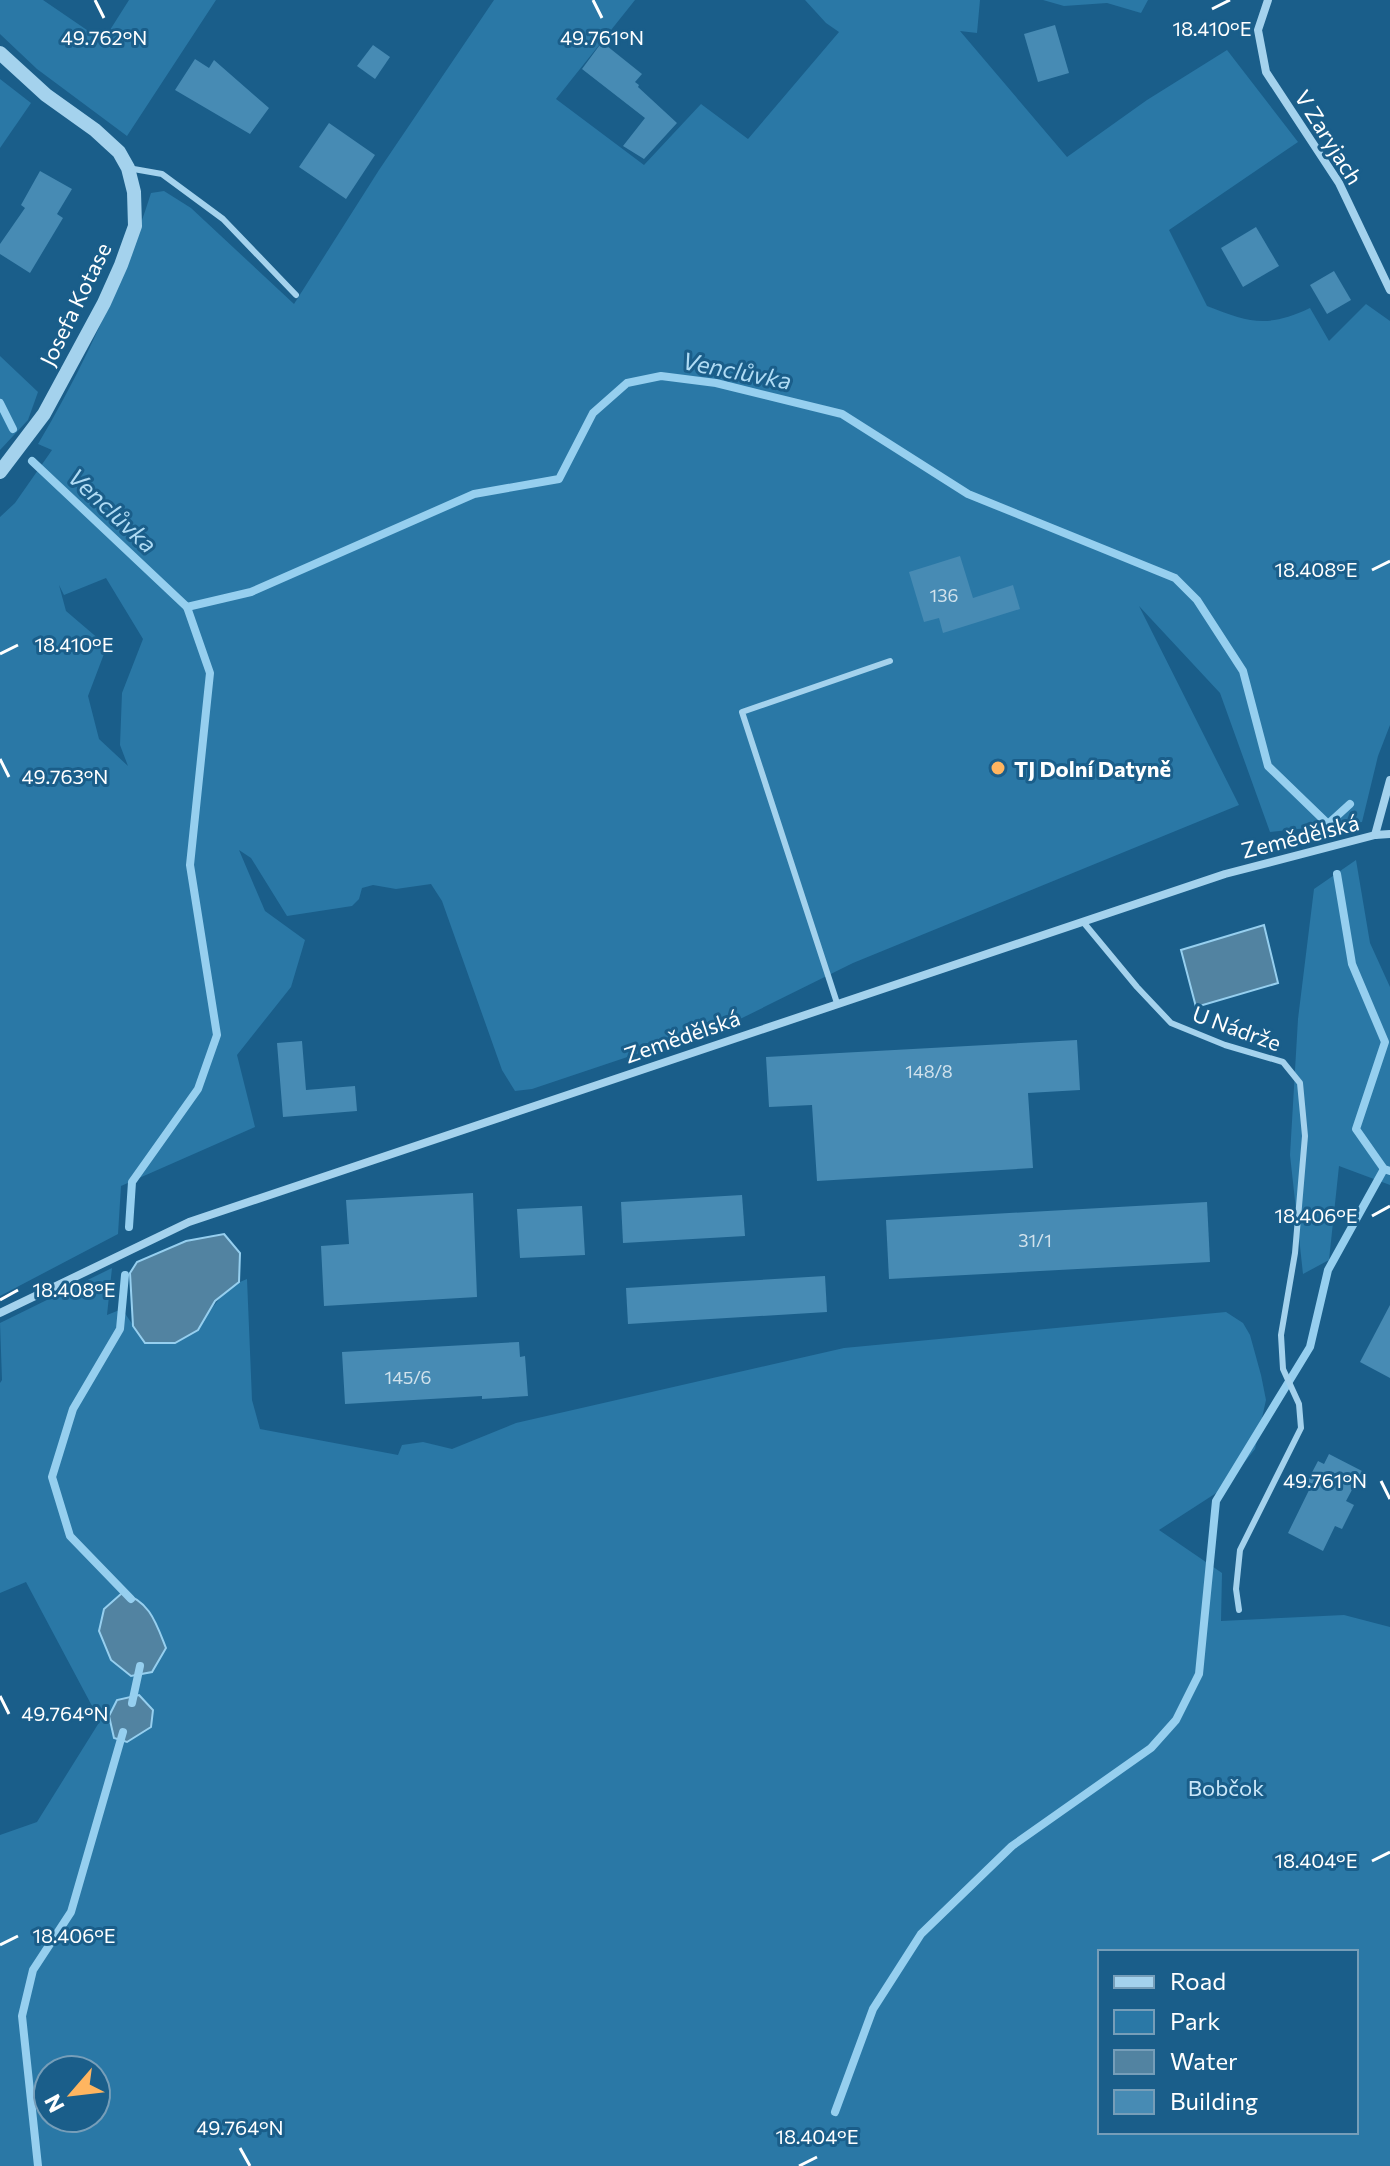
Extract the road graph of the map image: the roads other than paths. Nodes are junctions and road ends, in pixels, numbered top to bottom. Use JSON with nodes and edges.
{"nodes":[{"id":1,"x":1268,"y":0,"type":"edge"},
{"id":2,"x":0,"y":53,"type":"edge"},
{"id":3,"x":128,"y":168,"type":"junction"},
{"id":4,"x":1390,"y":290,"type":"edge"},
{"id":5,"x":296,"y":295,"type":"dead end"},
{"id":6,"x":0,"y":472,"type":"edge"},
{"id":7,"x":890,"y":661,"type":"dead end"},
{"id":8,"x":1390,"y":780,"type":"edge"},
{"id":9,"x":1390,"y":834,"type":"edge"},
{"id":10,"x":1375,"y":835,"type":"junction"},
{"id":11,"x":1084,"y":923,"type":"junction"},
{"id":12,"x":837,"y":1003,"type":"junction"},
{"id":13,"x":0,"y":1313,"type":"edge"},
{"id":14,"x":1239,"y":1610,"type":"dead end"}],
"edges":[{"from":1,"to":4,"type":"street","name":"V Zaryjach"},
{"from":2,"to":3,"type":"street","name":"Josefa Kotase"},
{"from":3,"to":5,"type":"lane"},
{"from":3,"to":6,"type":"street","name":"Josefa Kotase"},
{"from":7,"to":12,"type":"lane"},
{"from":8,"to":10,"type":"street"},
{"from":9,"to":10,"type":"street","name":"Zemědělská"},
{"from":10,"to":11,"type":"street","name":"Zemědělská"},
{"from":11,"to":12,"type":"street","name":"Zemědělská"},
{"from":11,"to":14,"type":"lane","name":"U Nádrže"},
{"from":12,"to":13,"type":"street","name":"Zemědělská"}]}
